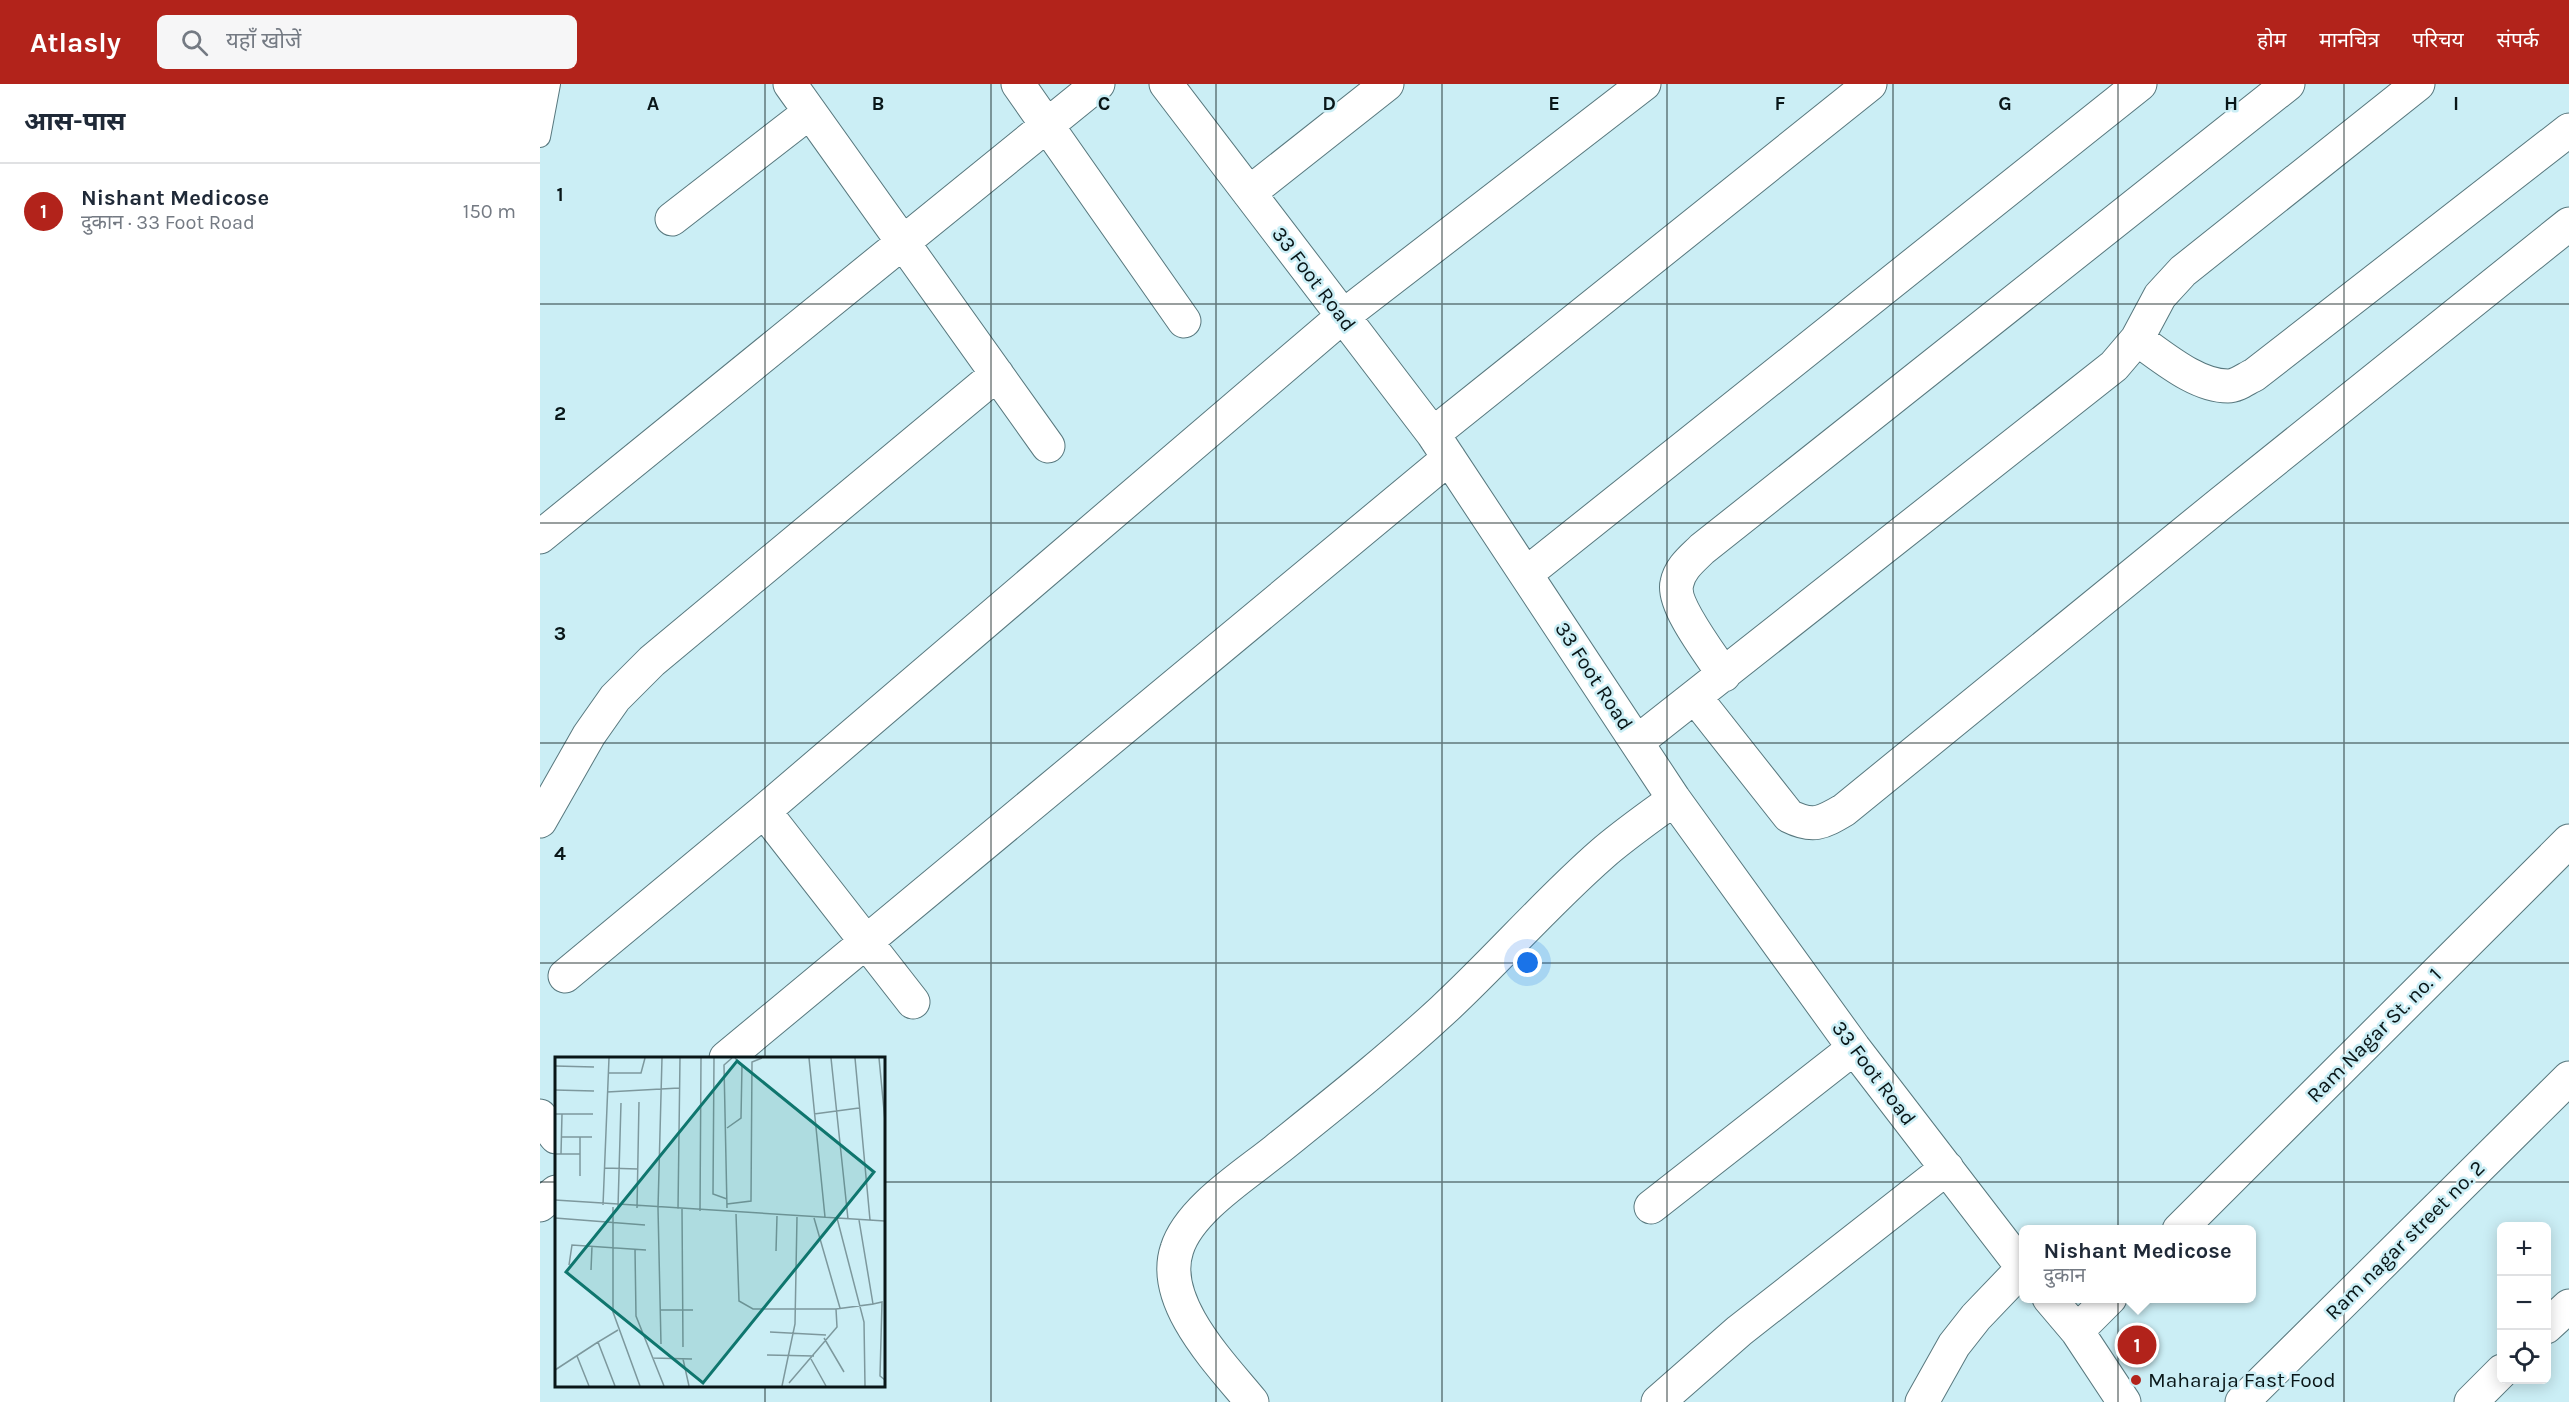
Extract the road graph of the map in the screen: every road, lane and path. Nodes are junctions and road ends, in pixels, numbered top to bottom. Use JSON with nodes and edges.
{"nodes":[{"id":1,"x":550,"y":84,"type":"edge"},
{"id":2,"x":790,"y":84,"type":"edge"},
{"id":3,"x":1018,"y":84,"type":"edge"},
{"id":4,"x":1098,"y":84,"type":"edge"},
{"id":5,"x":1166,"y":84,"type":"edge"},
{"id":6,"x":1387,"y":84,"type":"edge"},
{"id":7,"x":1644,"y":84,"type":"edge"},
{"id":8,"x":1870,"y":84,"type":"edge"},
{"id":9,"x":2140,"y":84,"type":"edge"},
{"id":10,"x":2288,"y":84,"type":"edge"},
{"id":11,"x":2418,"y":84,"type":"edge"},
{"id":12,"x":810,"y":112,"type":"junction"},
{"id":13,"x":1047,"y":126,"type":"junction"},
{"id":14,"x":2569,"y":130,"type":"edge"},
{"id":15,"x":540,"y":137,"type":"edge"},
{"id":16,"x":1249,"y":194,"type":"junction"},
{"id":17,"x":672,"y":219,"type":"dead end"},
{"id":18,"x":2569,"y":224,"type":"edge"},
{"id":19,"x":903,"y":242,"type":"junction"},
{"id":20,"x":1342,"y":317,"type":"junction"},
{"id":21,"x":1184,"y":321,"type":"dead end"},
{"id":22,"x":2137,"y":339,"type":"junction"},
{"id":23,"x":997,"y":374,"type":"junction"},
{"id":24,"x":1048,"y":446,"type":"dead end"},
{"id":25,"x":1441,"y":446,"type":"junction"},
{"id":26,"x":540,"y":537,"type":"edge"},
{"id":27,"x":1527,"y":573,"type":"junction"},
{"id":28,"x":1724,"y":675,"type":"junction"},
{"id":29,"x":1695,"y":697,"type":"junction"},
{"id":30,"x":1637,"y":742,"type":"junction"},
{"id":31,"x":1674,"y":799,"type":"junction"},
{"id":32,"x":764,"y":810,"type":"junction"},
{"id":33,"x":540,"y":821,"type":"edge"},
{"id":34,"x":2569,"y":841,"type":"edge"},
{"id":35,"x":867,"y":942,"type":"junction"},
{"id":36,"x":565,"y":976,"type":"dead end"},
{"id":37,"x":913,"y":1002,"type":"dead end"},
{"id":38,"x":1854,"y":1048,"type":"junction"},
{"id":39,"x":728,"y":1057,"type":"edge"},
{"id":40,"x":2569,"y":1078,"type":"edge"},
{"id":41,"x":540,"y":1116,"type":"edge"},
{"id":42,"x":555,"y":1136,"type":"edge"},
{"id":43,"x":1947,"y":1168,"type":"junction"},
{"id":44,"x":555,"y":1193,"type":"edge"},
{"id":45,"x":540,"y":1205,"type":"edge"},
{"id":46,"x":1651,"y":1207,"type":"dead end"},
{"id":47,"x":2184,"y":1225,"type":"edge"},
{"id":48,"x":2019,"y":1263,"type":"edge"},
{"id":49,"x":2019,"y":1272,"type":"edge"},
{"id":50,"x":2052,"y":1303,"type":"edge"},
{"id":51,"x":2106,"y":1303,"type":"edge"},
{"id":52,"x":2569,"y":1306,"type":"edge"},
{"id":53,"x":2551,"y":1323,"type":"edge"},
{"id":54,"x":2077,"y":1331,"type":"junction"},
{"id":55,"x":2497,"y":1376,"type":"edge"},
{"id":56,"x":1252,"y":1402,"type":"edge"},
{"id":57,"x":1658,"y":1402,"type":"edge"},
{"id":58,"x":1922,"y":1402,"type":"edge"},
{"id":59,"x":2124,"y":1402,"type":"edge"},
{"id":60,"x":2242,"y":1402,"type":"edge"},
{"id":61,"x":2471,"y":1402,"type":"edge"}],
"edges":[{"from":1,"to":15,"type":"lane"},
{"from":2,"to":12,"type":"street"},
{"from":3,"to":13,"type":"street"},
{"from":4,"to":13,"type":"street"},
{"from":5,"to":16,"type":"street","name":"33 Foot Road"},
{"from":6,"to":16,"type":"street"},
{"from":7,"to":20,"type":"street"},
{"from":8,"to":25,"type":"street"},
{"from":9,"to":27,"type":"street"},
{"from":10,"to":28,"type":"street"},
{"from":11,"to":22,"type":"street"},
{"from":12,"to":17,"type":"street"},
{"from":12,"to":19,"type":"street"},
{"from":13,"to":19,"type":"street"},
{"from":13,"to":21,"type":"street"},
{"from":14,"to":22,"type":"street"},
{"from":16,"to":20,"type":"street","name":"33 Foot Road"},
{"from":18,"to":29,"type":"street"},
{"from":19,"to":23,"type":"street"},
{"from":19,"to":26,"type":"street"},
{"from":20,"to":25,"type":"street","name":"33 Foot Road"},
{"from":20,"to":32,"type":"street"},
{"from":22,"to":28,"type":"street"},
{"from":23,"to":24,"type":"street"},
{"from":23,"to":33,"type":"street"},
{"from":25,"to":27,"type":"street","name":"33 Foot Road"},
{"from":25,"to":35,"type":"street"},
{"from":27,"to":30,"type":"street","name":"33 Foot Road"},
{"from":28,"to":29,"type":"street"},
{"from":29,"to":30,"type":"street"},
{"from":30,"to":31,"type":"street","name":"33 Foot Road"},
{"from":31,"to":38,"type":"street","name":"33 Foot Road"},
{"from":31,"to":56,"type":"street"},
{"from":32,"to":35,"type":"street"},
{"from":32,"to":36,"type":"street"},
{"from":34,"to":47,"type":"street","name":"Ram Nagar St. no. 1"},
{"from":35,"to":37,"type":"street"},
{"from":35,"to":39,"type":"street"},
{"from":38,"to":43,"type":"street","name":"33 Foot Road"},
{"from":38,"to":46,"type":"street"},
{"from":40,"to":60,"type":"street","name":"Ram nagar street no. 2"},
{"from":41,"to":42,"type":"street"},
{"from":43,"to":48,"type":"street","name":"33 Foot Road"},
{"from":43,"to":57,"type":"street"},
{"from":44,"to":45,"type":"street"},
{"from":49,"to":58,"type":"street"},
{"from":50,"to":54,"type":"street"},
{"from":51,"to":54,"type":"street"},
{"from":52,"to":53,"type":"street"},
{"from":54,"to":59,"type":"street"},
{"from":55,"to":61,"type":"street"}]}
